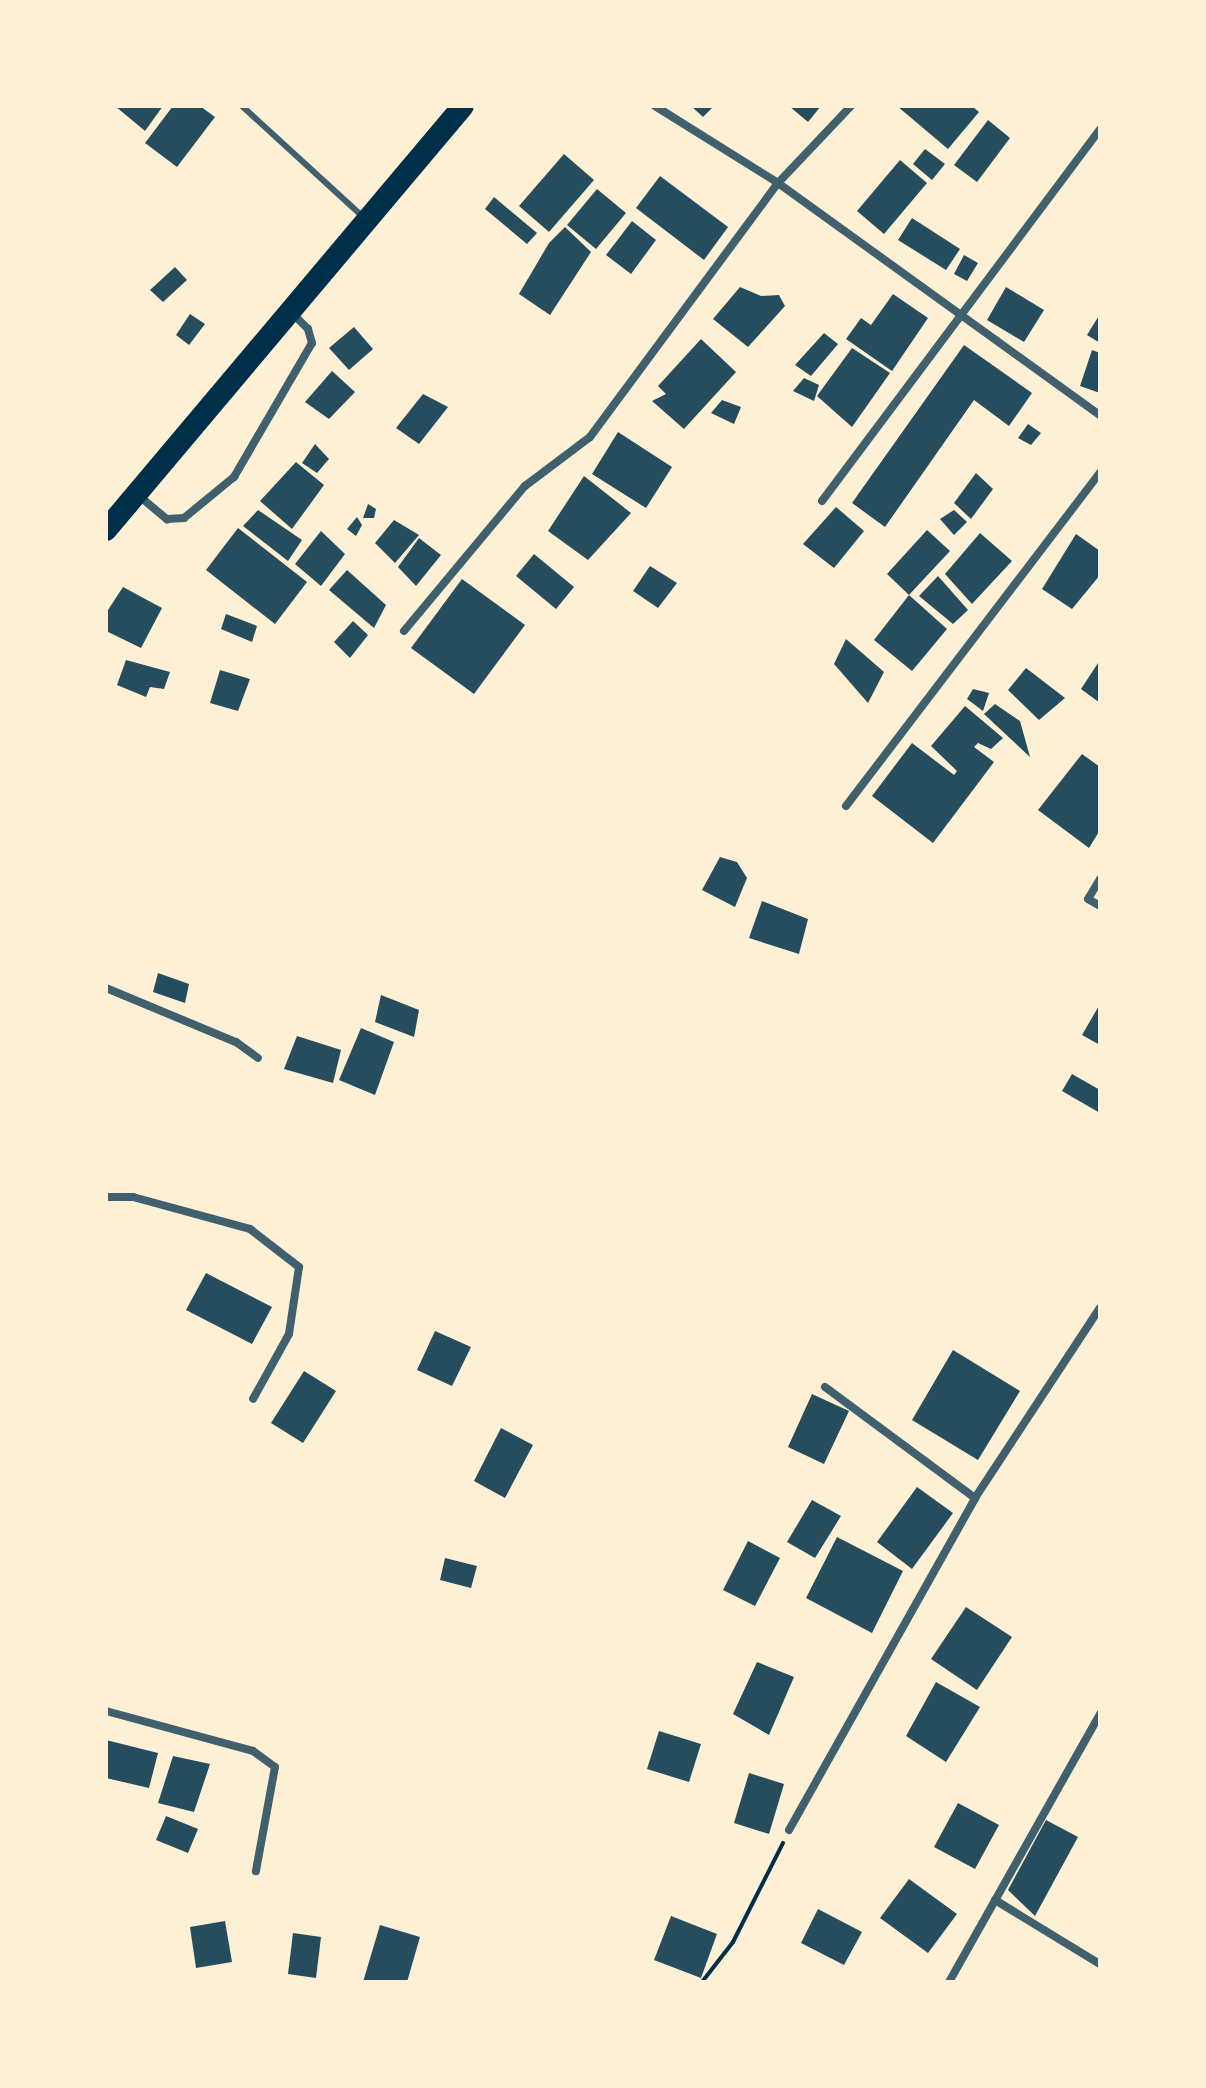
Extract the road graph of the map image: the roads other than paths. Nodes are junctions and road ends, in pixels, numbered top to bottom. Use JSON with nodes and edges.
{"nodes":[{"id":1,"x":242,"y":106,"type":"edge"},
{"id":2,"x":463,"y":106,"type":"edge"},
{"id":3,"x":655,"y":106,"type":"edge"},
{"id":4,"x":851,"y":106,"type":"edge"},
{"id":5,"x":1100,"y":129,"type":"edge"},
{"id":6,"x":778,"y":183,"type":"junction"},
{"id":7,"x":366,"y":219,"type":"junction"},
{"id":8,"x":290,"y":311,"type":"junction"},
{"id":9,"x":961,"y":316,"type":"junction"},
{"id":10,"x":1100,"y":415,"type":"edge"},
{"id":11,"x":1100,"y":472,"type":"edge"},
{"id":12,"x":137,"y":494,"type":"junction"},
{"id":13,"x":822,"y":501,"type":"dead end"},
{"id":14,"x":106,"y":530,"type":"edge"},
{"id":15,"x":404,"y":631,"type":"dead end"},
{"id":16,"x":846,"y":806,"type":"dead end"},
{"id":17,"x":1100,"y":879,"type":"edge"},
{"id":18,"x":1100,"y":906,"type":"edge"},
{"id":19,"x":106,"y":988,"type":"edge"},
{"id":20,"x":258,"y":1058,"type":"dead end"},
{"id":21,"x":106,"y":1197,"type":"edge"},
{"id":22,"x":1100,"y":1308,"type":"edge"},
{"id":23,"x":825,"y":1387,"type":"dead end"},
{"id":24,"x":253,"y":1399,"type":"dead end"},
{"id":25,"x":975,"y":1498,"type":"junction"},
{"id":26,"x":106,"y":1711,"type":"edge"},
{"id":27,"x":1100,"y":1714,"type":"edge"},
{"id":28,"x":789,"y":1830,"type":"road end"},
{"id":29,"x":256,"y":1871,"type":"dead end"},
{"id":30,"x":995,"y":1900,"type":"junction"},
{"id":31,"x":1100,"y":1964,"type":"edge"},
{"id":32,"x":949,"y":1982,"type":"edge"}],
"edges":[{"from":1,"to":7,"type":"lane"},
{"from":2,"to":7,"type":"highway"},
{"from":3,"to":6,"type":"street"},
{"from":4,"to":6,"type":"street"},
{"from":5,"to":9,"type":"street"},
{"from":6,"to":9,"type":"street"},
{"from":6,"to":15,"type":"street"},
{"from":7,"to":8,"type":"highway"},
{"from":8,"to":12,"type":"highway"},
{"from":8,"to":12,"type":"street"},
{"from":9,"to":10,"type":"street"},
{"from":9,"to":13,"type":"street"},
{"from":11,"to":16,"type":"street"},
{"from":12,"to":14,"type":"highway"},
{"from":17,"to":18,"type":"street"},
{"from":19,"to":20,"type":"street"},
{"from":21,"to":24,"type":"street"},
{"from":22,"to":25,"type":"street"},
{"from":23,"to":25,"type":"street"},
{"from":25,"to":28,"type":"street"},
{"from":26,"to":29,"type":"street"},
{"from":27,"to":30,"type":"street"},
{"from":30,"to":31,"type":"street"},
{"from":30,"to":32,"type":"street"}]}
